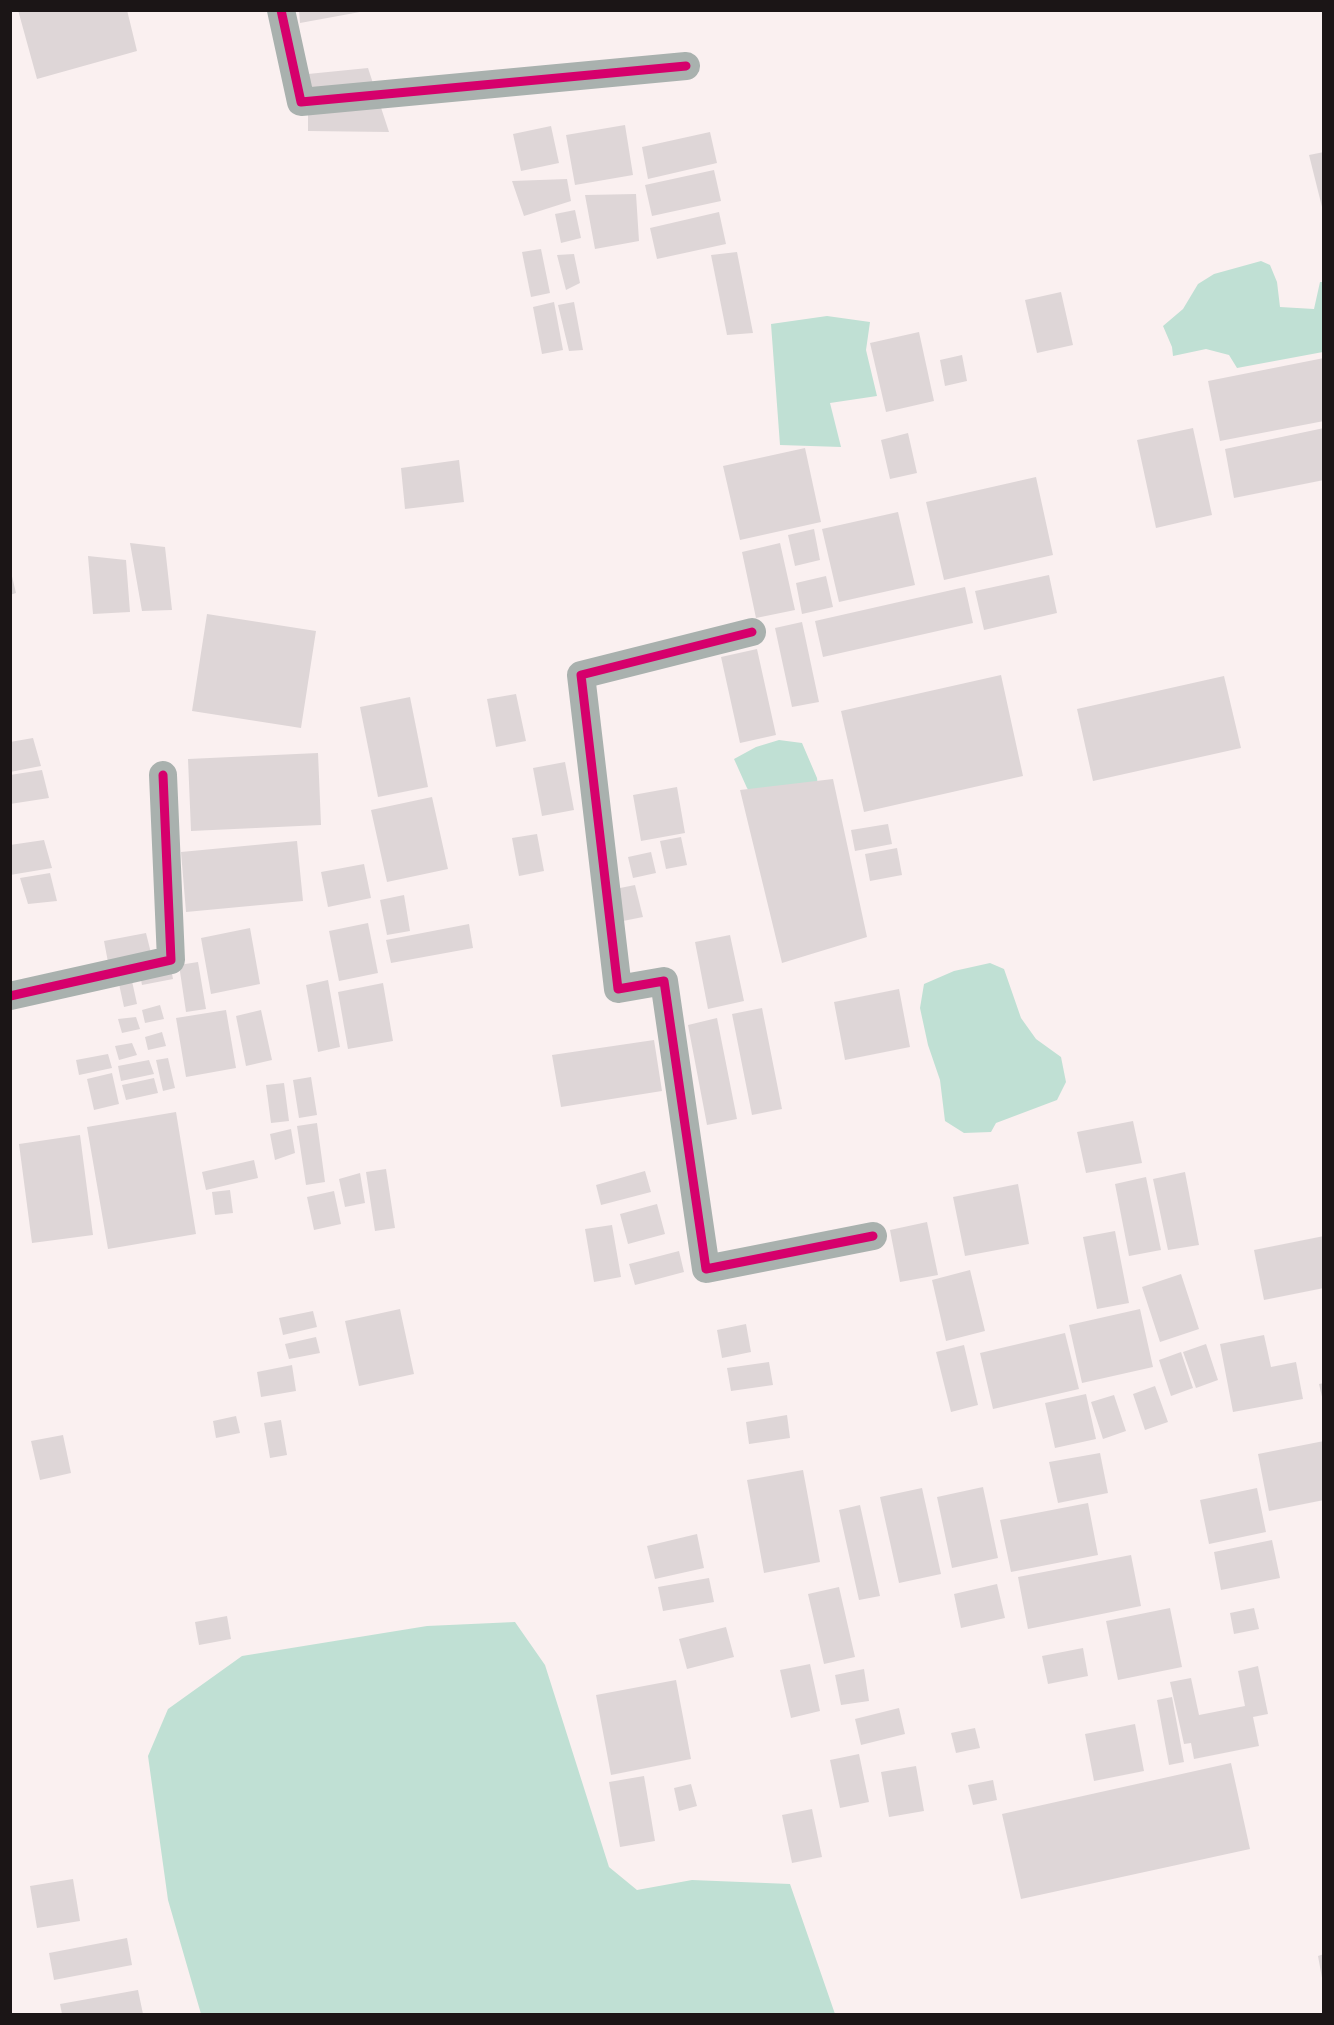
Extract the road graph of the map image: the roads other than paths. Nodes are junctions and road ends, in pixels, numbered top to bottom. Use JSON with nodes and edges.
{"nodes":[{"id":1,"x":281,"y":10,"type":"edge"},
{"id":2,"x":686,"y":66,"type":"dead end"},
{"id":3,"x":752,"y":632,"type":"dead end"},
{"id":4,"x":163,"y":776,"type":"dead end"},
{"id":5,"x":10,"y":996,"type":"edge"},
{"id":6,"x":873,"y":1236,"type":"dead end"}],
"edges":[{"from":1,"to":2,"type":"street"},
{"from":3,"to":6,"type":"street"},
{"from":4,"to":5,"type":"street"}]}
